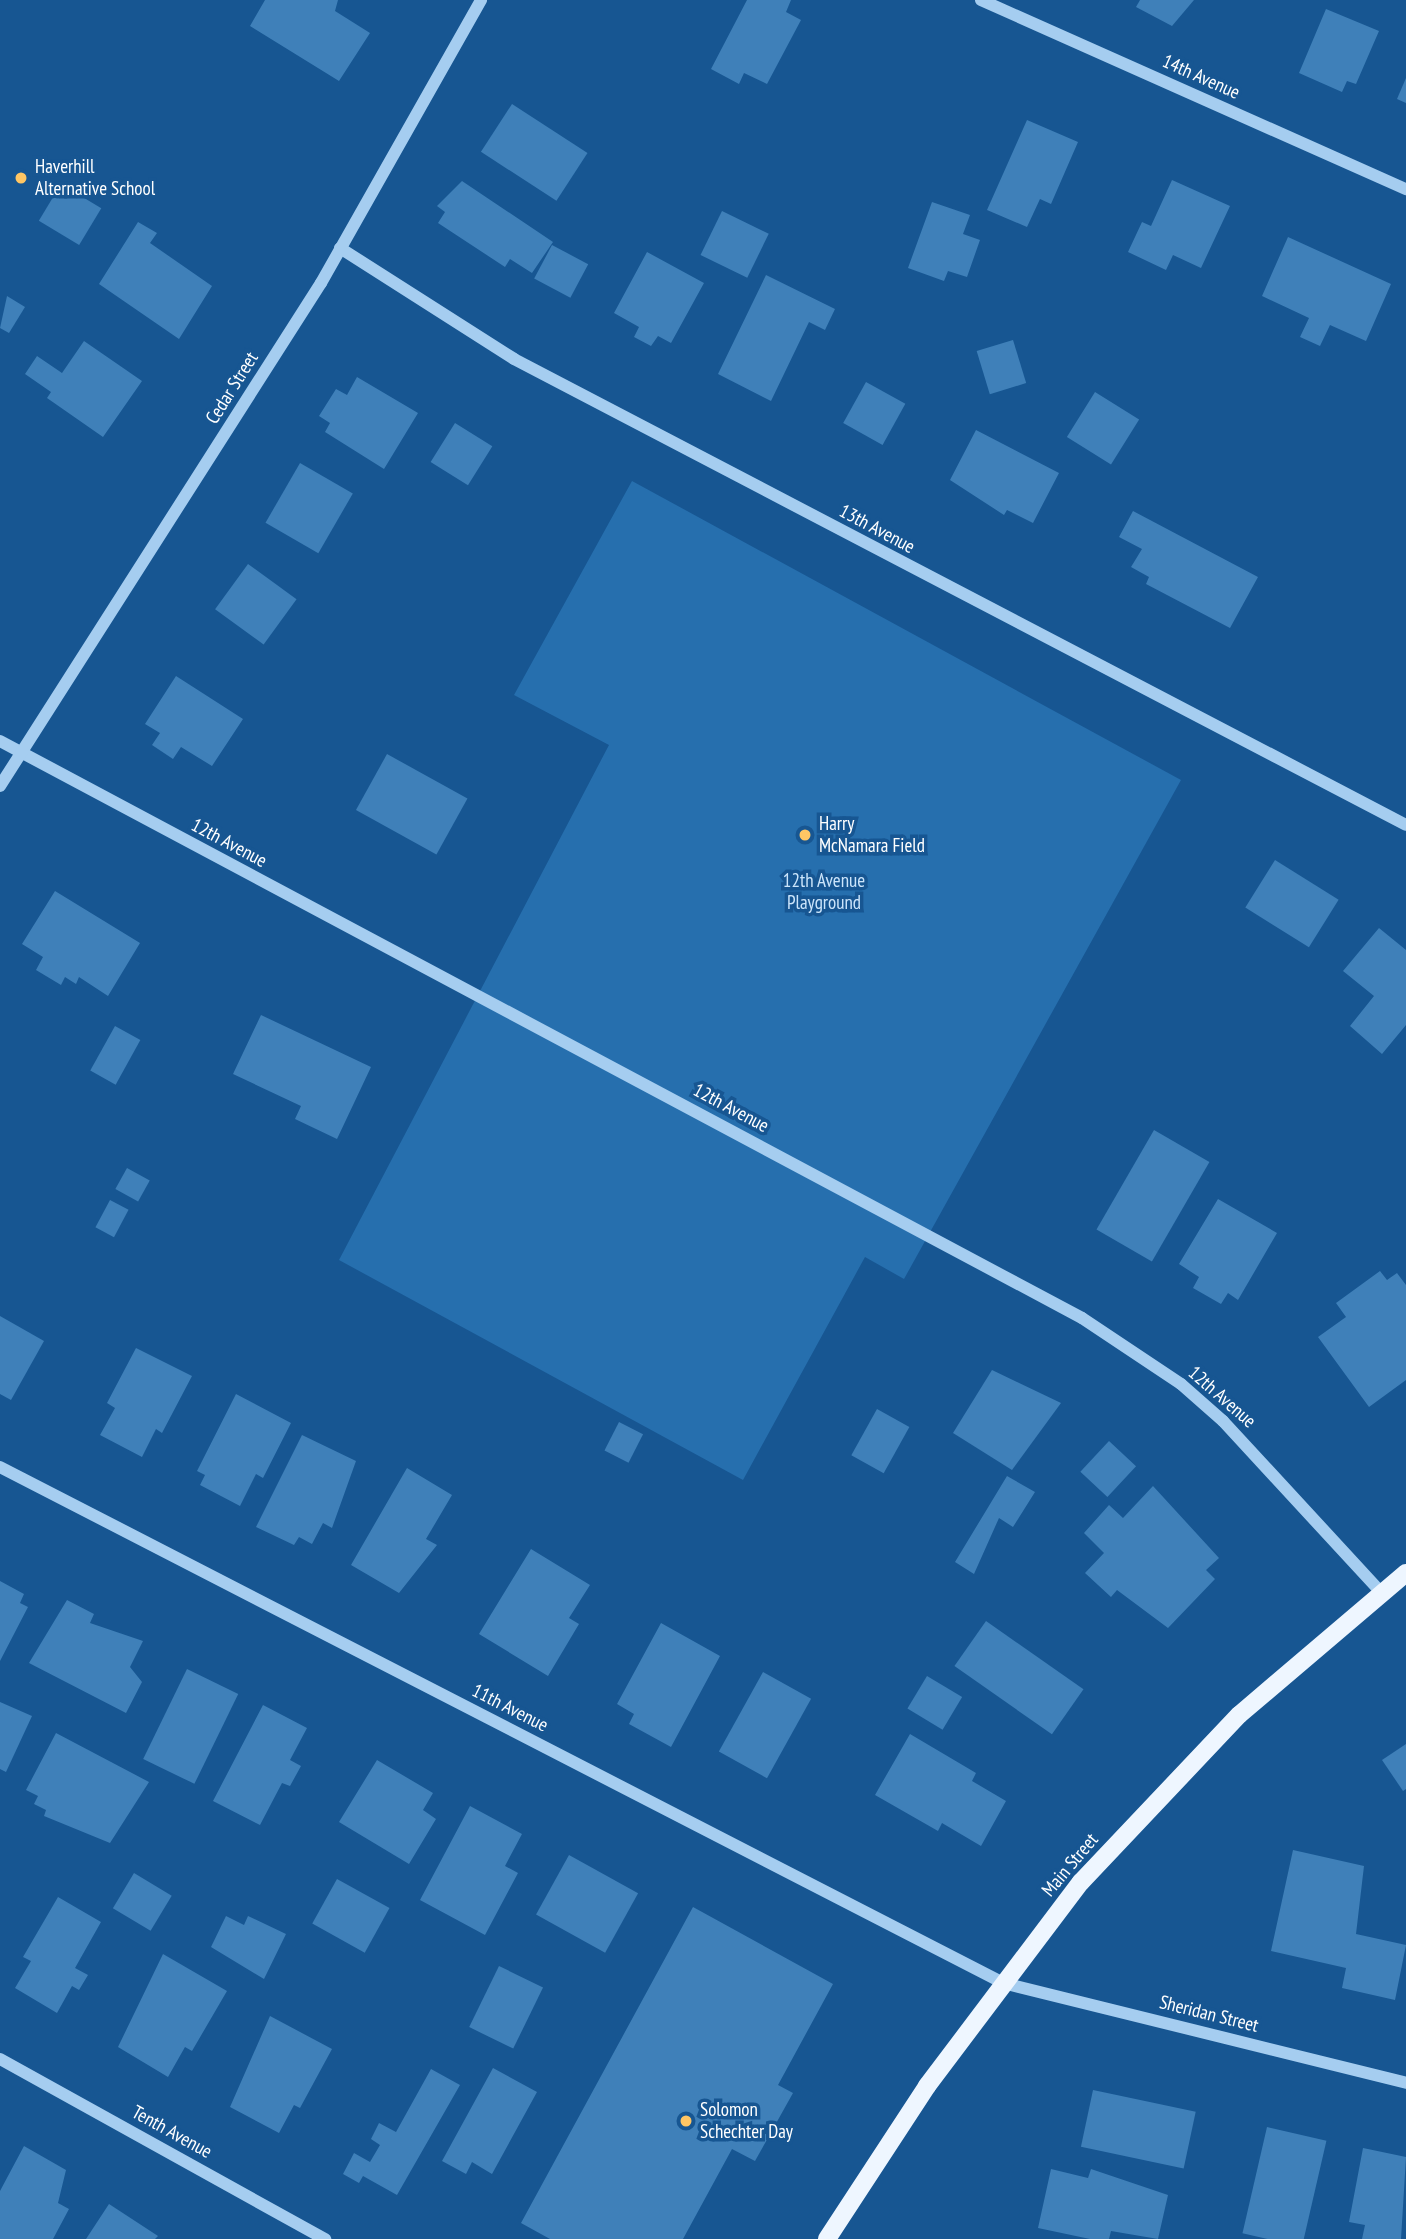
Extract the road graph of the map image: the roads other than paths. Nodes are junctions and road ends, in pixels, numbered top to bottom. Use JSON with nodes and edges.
{"nodes":[{"id":1,"x":481,"y":0,"type":"edge"},
{"id":2,"x":981,"y":0,"type":"edge"},
{"id":3,"x":1406,"y":189,"type":"edge"},
{"id":4,"x":341,"y":248,"type":"junction"},
{"id":5,"x":0,"y":741,"type":"edge"},
{"id":6,"x":22,"y":753,"type":"junction"},
{"id":7,"x":0,"y":786,"type":"edge"},
{"id":8,"x":1406,"y":825,"type":"edge"},
{"id":9,"x":0,"y":1468,"type":"edge"},
{"id":10,"x":1406,"y":1573,"type":"edge"},
{"id":11,"x":1381,"y":1592,"type":"junction"},
{"id":12,"x":1003,"y":1983,"type":"junction"},
{"id":13,"x":0,"y":2059,"type":"edge"},
{"id":14,"x":1406,"y":2084,"type":"edge"},
{"id":15,"x":325,"y":2239,"type":"edge"},
{"id":16,"x":827,"y":2239,"type":"edge"}],
"edges":[{"from":1,"to":4,"type":"street","name":"Cedar Street"},
{"from":2,"to":3,"type":"street","name":"14th Avenue"},
{"from":4,"to":6,"type":"street","name":"Cedar Street"},
{"from":4,"to":8,"type":"street","name":"13th Avenue"},
{"from":5,"to":6,"type":"street","name":"12th Avenue"},
{"from":6,"to":7,"type":"street","name":"Cedar Street"},
{"from":6,"to":11,"type":"street","name":"12th Avenue"},
{"from":9,"to":12,"type":"street","name":"11th Avenue"},
{"from":10,"to":11,"type":"main road","name":"Main Street"},
{"from":11,"to":12,"type":"main road","name":"Main Street"},
{"from":12,"to":14,"type":"street","name":"Sheridan Street"},
{"from":12,"to":16,"type":"main road","name":"Main Street"},
{"from":13,"to":15,"type":"street","name":"Tenth Avenue"}]}
